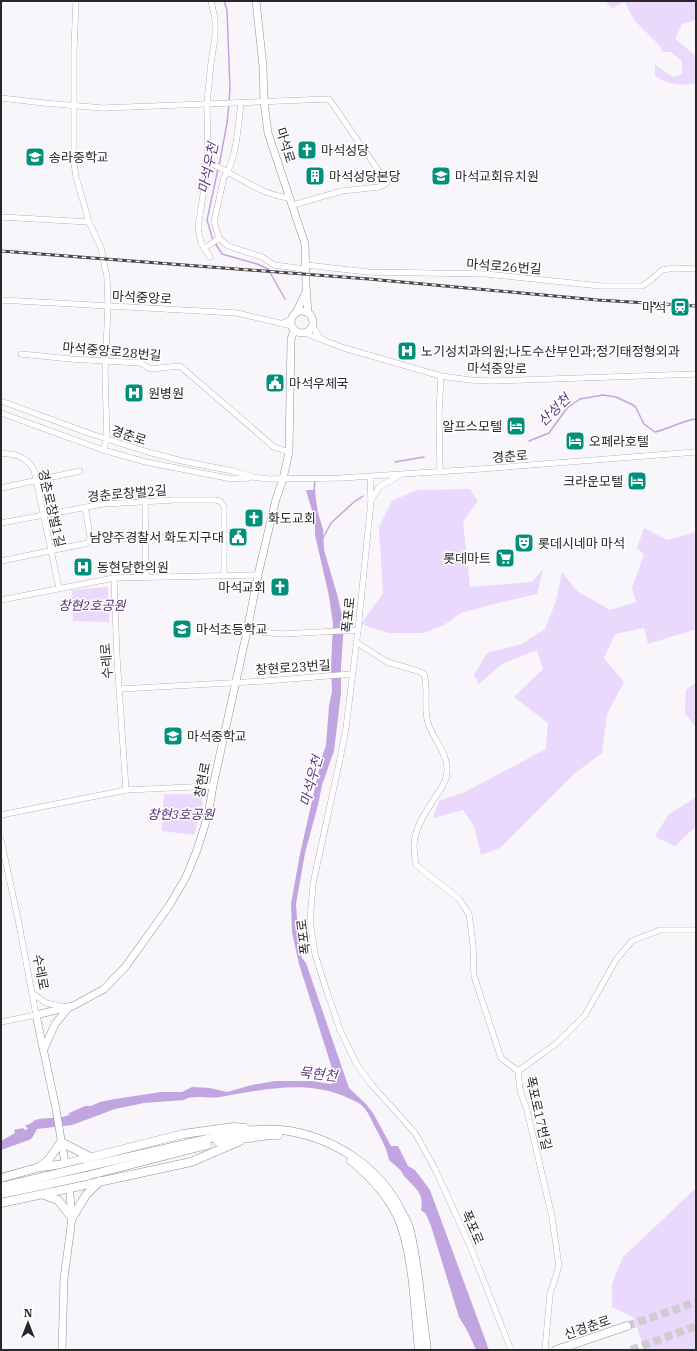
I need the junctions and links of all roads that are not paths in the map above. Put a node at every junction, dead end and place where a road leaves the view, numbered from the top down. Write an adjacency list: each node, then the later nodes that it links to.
1 (76, 1): 8 (street)
2 (212, 1): 7 (street)
3 (256, 1): 5 (main road, 마석로)
4 (1, 98): 8 (street)
5 (264, 101): 6 (street); 11 (main road, 마석로); 11 (street)
6 (241, 102): 7 (street); 10 (street)
7 (207, 103): 8 (street); 9 (street)
8 (74, 106): 13 (street)
9 (210, 164): 10 (street); 15 (street)
10 (226, 171): 11 (street); 14 (street)
11 (292, 202): 17 (main road, 마석로)
12 (1, 217): 13 (street)
13 (89, 222): 21 (street)
14 (218, 238): 15 (street); 17 (street, 마석로26번길)
15 (206, 247): 16 (street)
16 (210, 257)
17 (306, 267): 18 (street, 마석로26번길); 19 (main road, 마석로)
18 (696, 269)
19 (306, 292): 22 (main road, 마석로); 23 (main road)
20 (1, 300): 21 (street, 마석중앙로)
21 (108, 306): 23 (street, 마석중앙로); 28 (street)
22 (308, 313): 23 (main road); 24 (main road)
23 (293, 322): 25 (main road); 35 (main road)
24 (312, 325): 25 (main road); 26 (street)
25 (304, 333): 26 (street, 마석중앙로)
26 (324, 341): 30 (street, 마석중앙로)
27 (21, 354): 28 (street, 마석중앙로28번길)
28 (106, 362): 33 (street); 35 (street, 마석중앙로28번길)
29 (696, 374): 30 (street, 마석중앙로)
30 (441, 376): 39 (street)
31 (1, 401): 33 (street, 경춘로)
32 (1, 413): 34 (street, 경춘로)
33 (107, 439): 34 (street); 42 (street, 경춘로)
34 (103, 450): 42 (street, 경춘로)
35 (289, 452): 43 (main road)
36 (696, 452): 39 (street, 경춘로)
37 (1, 454): 44 (street, 경춘로창벌1길)
38 (80, 471): 44 (street)
39 (440, 472): 40 (street, 경춘로)
40 (402, 474): 41 (street, 경춘로); 46 (street)
41 (370, 476): 43 (street, 경춘로); 46 (street, 폭포로)
42 (253, 477): 43 (street, 경춘로)
43 (283, 479): 57 (main road, 창현로)
44 (36, 481): 45 (street); 49 (street, 경춘로창벌1길)
45 (1, 488)
46 (371, 501): 62 (street, 폭포로)
47 (144, 502): 48 (street, 경춘로창벌2길); 51 (street, 경춘로창벌2길); 52 (street)
48 (85, 507): 49 (street, 경춘로창벌2길); 54 (street)
49 (44, 515): 50 (street, 경춘로창벌2길); 54 (street, 경춘로창벌1길)
50 (1, 523)
51 (224, 536): 52 (street); 56 (street, 경춘로창벌2길)
52 (146, 538): 53 (street); 58 (street)
53 (120, 539)
54 (51, 551): 55 (street); 60 (street, 경춘로창벌1길)
55 (1, 561)
56 (224, 575): 57 (street); 58 (street)
57 (258, 575): 63 (main road, 창현로)
58 (146, 577): 59 (street)
59 (114, 578): 60 (street); 67 (street, 수레로)
60 (59, 588): 61 (street)
61 (1, 600)
62 (358, 630): 63 (street); 64 (street, 폭포로)
63 (247, 632): 66 (main road, 창현로)
64 (356, 642): 65 (street, 폭포로); 78 (street)
65 (352, 674): 66 (street, 창현로23번길); 98 (street, 폭포로)
66 (235, 682): 67 (street, 창현로23번길); 68 (main road, 창현로)
67 (120, 689): 69 (street, 수레로)
68 (213, 786): 69 (street); 74 (main road, 창현로)
69 (126, 790): 70 (street)
70 (1, 815)
71 (1, 840): 73 (street, 수레로)
72 (696, 930): 78 (street, 폭포로17번길)
73 (32, 993): 74 (street); 75 (street, 수레로)
74 (69, 1007): 75 (main road, 창현로); 77 (main road)
75 (36, 1015): 76 (street); 77 (main road, 수레로)
76 (1, 1022)
77 (44, 1049): 81 (main road, 수레로)
78 (518, 1071): 99 (street, 폭포로17번길)
79 (262, 1129): 82 (highway); 86 (highway, bridge); 97 (highway)
80 (250, 1137): 86 (highway, bridge); 87 (highway); 96 (highway)
81 (61, 1142): 82 (highway); 83 (main road); 84 (highway)
82 (90, 1157): 83 (highway)
83 (65, 1164): 84 (highway); 89 (main road)
84 (40, 1167): 85 (highway)
85 (1, 1178)
86 (48, 1180): 88 (highway); 90 (highway)
87 (100, 1181): 89 (highway); 93 (highway)
88 (1, 1187)
89 (70, 1189): 91 (highway); 93 (main road)
90 (1, 1194)
91 (43, 1195): 92 (highway); 93 (highway)
92 (1, 1203)
93 (72, 1218): 95 (main road)
94 (627, 1326): 100 (highway, 신경춘로)
95 (62, 1350)
96 (419, 1350)
97 (427, 1350)
98 (511, 1350)
99 (545, 1350)
100 (556, 1350)

